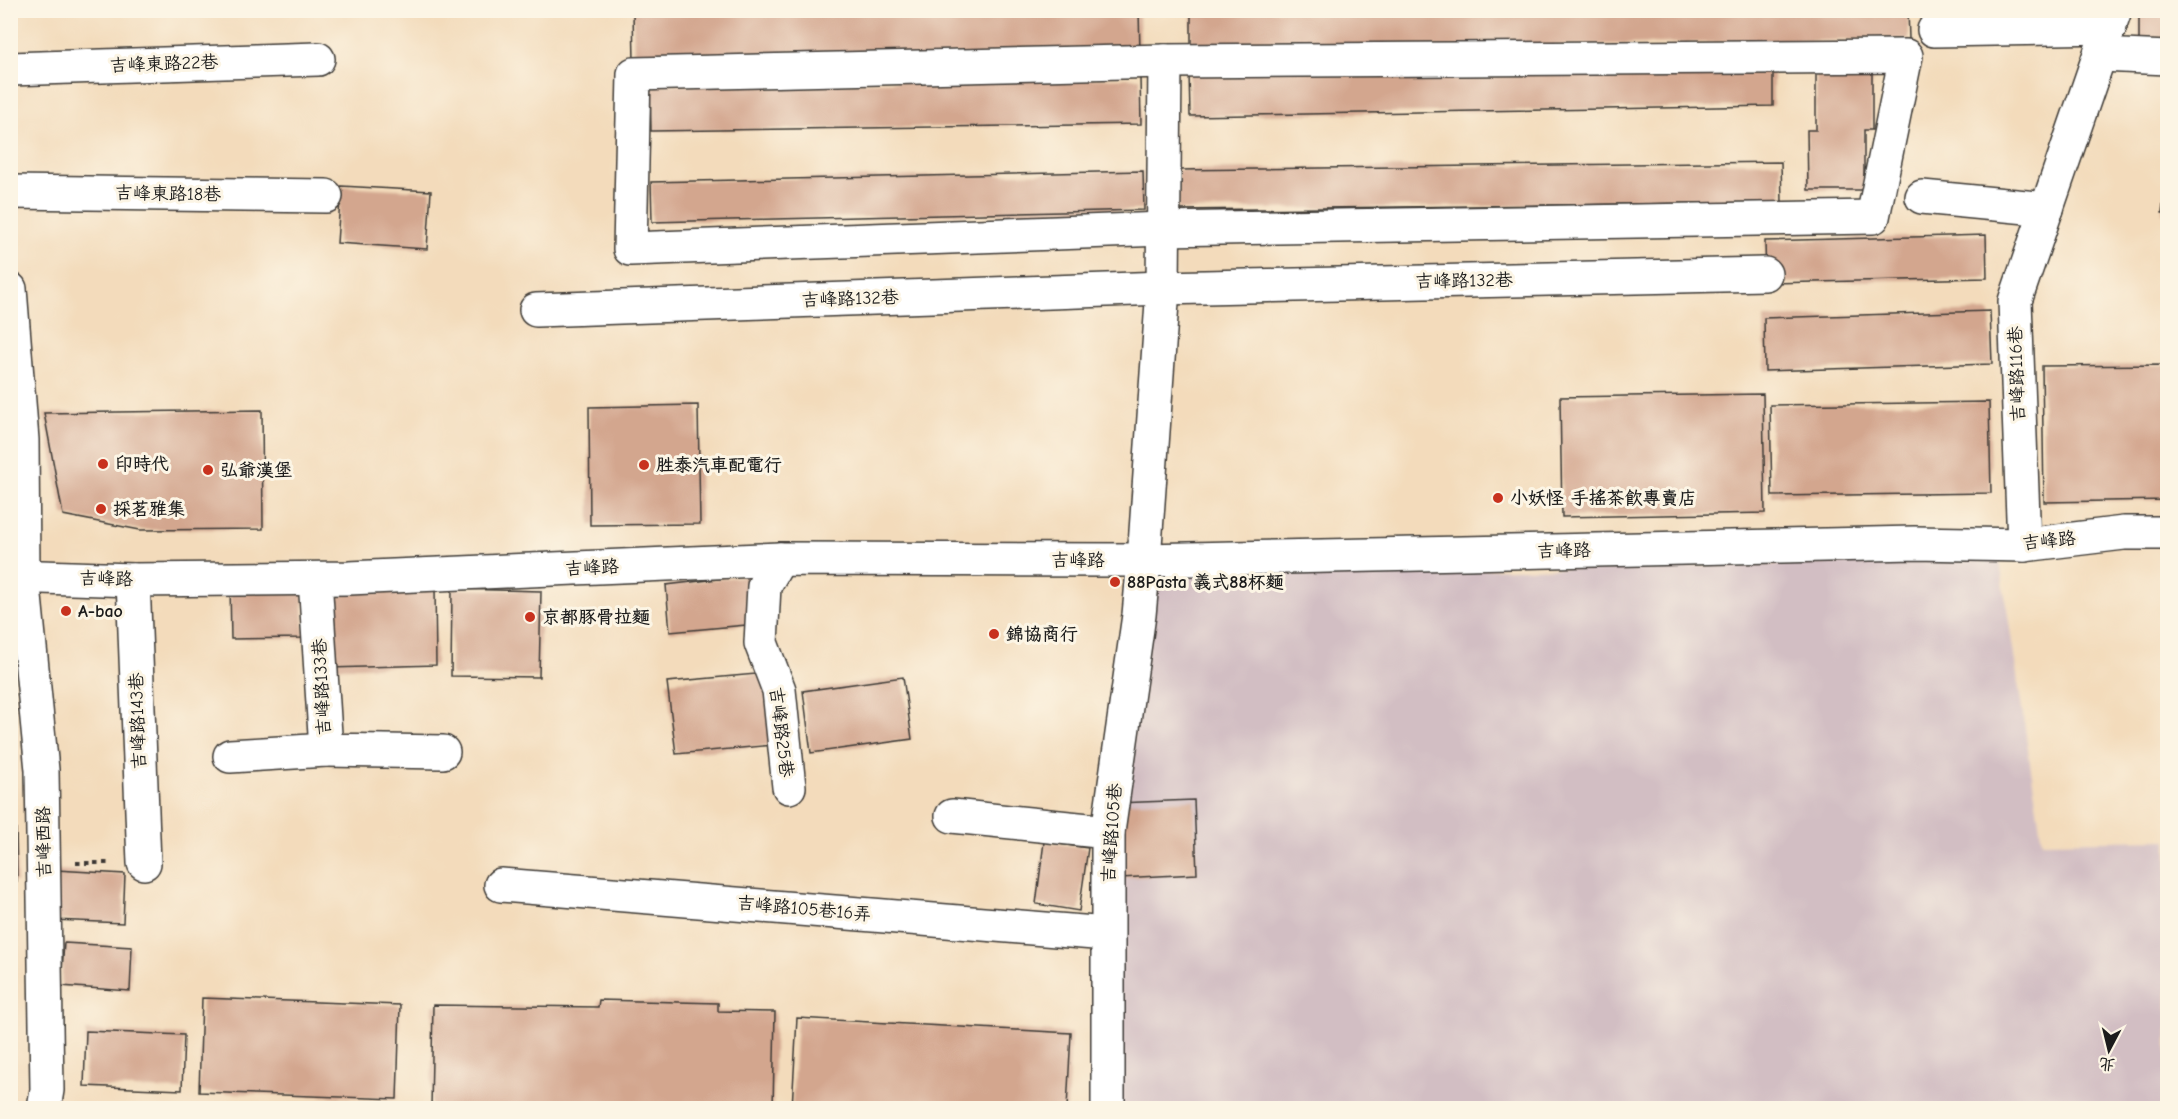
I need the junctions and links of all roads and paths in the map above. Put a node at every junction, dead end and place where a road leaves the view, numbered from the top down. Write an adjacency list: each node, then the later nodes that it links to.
1 (1934, 30): 2 (street)
2 (2108, 31): 3 (street); 10 (street, 吉峰路116巷)
3 (2168, 58)
4 (318, 59): 6 (street, 吉峰東路22巷)
5 (1166, 61): 11 (street); 11 (street); 11 (street)
6 (10, 69)
7 (10, 192): 8 (street, 吉峰東路18巷)
8 (326, 196)
9 (1922, 197): 10 (street)
10 (2047, 208): 17 (street, 吉峰路116巷)
11 (1163, 229): 14 (street)
12 (1765, 274): 14 (street, 吉峰路132巷)
13 (10, 288): 20 (street, 吉峰西路)
14 (1163, 288): 15 (street, 吉峰路132巷); 19 (street)
15 (536, 310)
16 (2168, 533): 17 (street, 吉峰路)
17 (2024, 545): 19 (street, 吉峰路)
18 (780, 559): 19 (street, 吉峰路); 21 (street, 吉峰路); 26 (street, 吉峰路25巷)
19 (1144, 560): 28 (street, 吉峰路105巷)
20 (15, 574): 22 (street, 吉峰路); 29 (street, 吉峰西路)
21 (315, 579): 22 (street, 吉峰路); 23 (street, 吉峰路133巷)
22 (133, 580): 30 (street, 吉峰路143巷)
23 (326, 750): 24 (street, 吉峰路133巷); 25 (street)
24 (443, 752)
25 (230, 756)
26 (789, 787)
27 (952, 816): 28 (street)
28 (1108, 832): 32 (street, 吉峰路105巷)
29 (45, 863): 30 (path); 33 (street, 吉峰西路)
30 (144, 863)
31 (501, 885): 32 (street, 吉峰路105巷16弄)
32 (1107, 933): 34 (street, 吉峰路105巷)
33 (44, 1108)
34 (1108, 1108)

